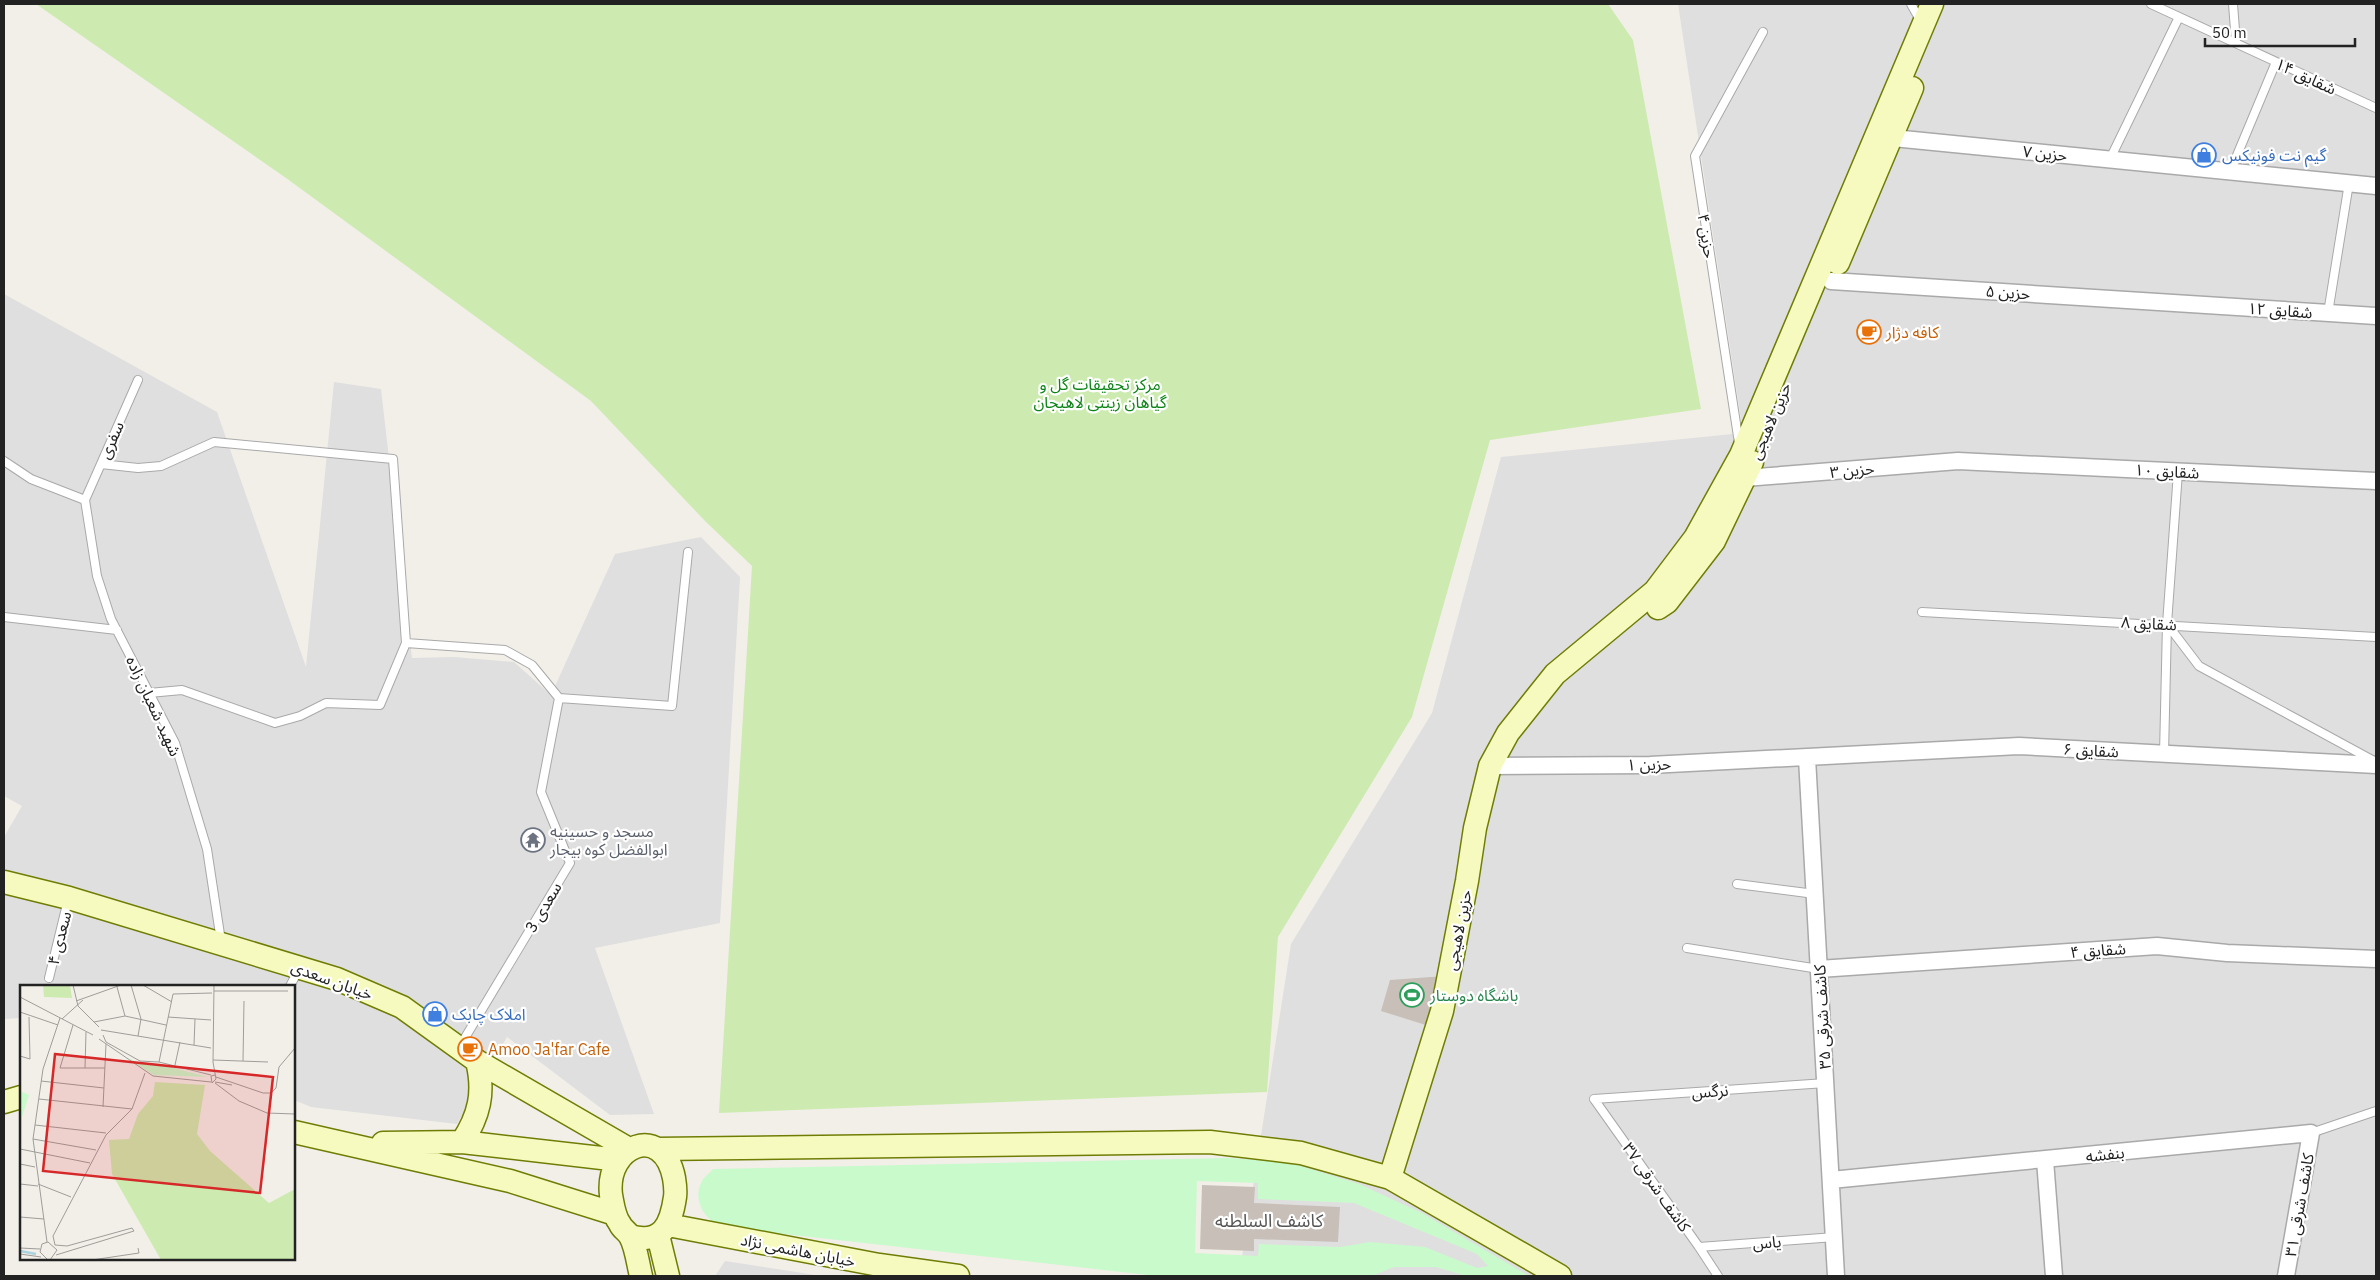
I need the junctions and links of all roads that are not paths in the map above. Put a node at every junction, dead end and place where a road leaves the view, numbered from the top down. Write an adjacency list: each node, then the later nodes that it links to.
1 (1911, 4): 7 (lane)
2 (1932, 4): 7 (street, حزین لاهیجی)
3 (1945, 4): 12 (street, حزین لاهیجی)
4 (2151, 4): 6 (lane, شقایق ۱۴)
5 (2233, 4): 9 (lane)
6 (2179, 16): 9 (lane, شقایق ۱۴); 13 (lane)
7 (1924, 26): 12 (street, حزین لاهیجی)
8 (1763, 32): 22 (lane, حزین ۴)
9 (2236, 43): 10 (lane, شقایق ۱۴)
10 (2276, 62): 11 (lane, شقایق ۱۴); 14 (lane)
11 (2376, 108)
12 (1884, 135): 13 (street, حزین ۷); 17 (street, حزین لاهیجی); 22 (street, حزین لاهیجی)
13 (2110, 160): 14 (street, حزین ۷)
14 (2230, 172): 15 (street, حزین ۷)
15 (2349, 183): 16 (street, حزین ۷); 19 (lane)
16 (2376, 186)
17 (1831, 281): 18 (street, حزین ۵); 27 (street, حزین لاهیجی)
18 (2184, 303): 19 (street, شقایق ۱۲)
19 (2328, 313): 20 (street, شقایق ۱۲)
20 (2376, 316)
21 (138, 380): 25 (lane, سفری)
22 (1741, 455): 42 (street, حزین لاهیجی)
23 (4, 461): 29 (lane)
24 (1958, 461): 26 (street, شقایق ۱۰); 27 (street, حزین ۳)
25 (101, 464): 29 (lane, سفری); 36 (lane)
26 (2178, 472): 28 (street, شقایق ۱۰); 33 (lane)
27 (1745, 478): 42 (street, حزین لاهیجی)
28 (2376, 481)
29 (85, 500): 34 (lane, شهید شعبان زاده)
30 (688, 552): 38 (lane)
31 (1922, 612): 33 (lane, شقایق ۸)
32 (4, 617): 34 (lane)
33 (2166, 624): 35 (lane, شقایق ۸); 39 (lane); 41 (lane)
34 (117, 630): 37 (lane, شهید شعبان زاده)
35 (2376, 637)
36 (406, 643): 37 (lane); 38 (lane)
37 (149, 693): 47 (lane, شهید شعبان زاده)
38 (559, 698): 53 (lane, سعدی 3)
39 (2164, 754): 40 (street, شقایق ۶); 41 (street, شقایق ۶)
40 (1807, 758): 42 (street, حزین ۱); 45 (street, کاشف شرقی ۳۵)
41 (2376, 764)
42 (1490, 766): 67 (street, حزین لاهیجی)
43 (4, 882): 46 (street, خیابان سعدی)
44 (1737, 884): 45 (lane)
45 (1814, 894): 50 (street, کاشف شرقی ۳۵)
46 (69, 898): 47 (street, خیابان سعدی); 52 (lane, سعدی ۴)
47 (221, 944): 51 (street, خیابان سعدی)
48 (1687, 948): 50 (lane)
49 (2376, 959): 50 (street, شقایق ۴)
50 (1819, 969): 55 (street, کاشف شرقی ۳۵)
51 (295, 977): 53 (street, خیابان سعدی)
52 (49, 978)
53 (458, 1048): 54 (street, خیابان سعدی)
54 (477, 1062): 62 (street); 65 (street, خیابان سعدی)
55 (1826, 1083): 57 (lane, نرگس); 68 (street, کاشف شرقی ۳۵)
56 (20, 1097): 58 (street)
57 (1594, 1098): 73 (lane, کاشف شرقی ۳۷)
58 (4, 1102)
59 (2376, 1111): 61 (lane, بنفشه)
60 (295, 1132): 63 (street)
61 (2311, 1133): 66 (street, بنفشه); 82 (street, کاشف شرقی ۳۱)
62 (462, 1142): 63 (street); 65 (street)
63 (348, 1144): 69 (street)
64 (657, 1149): 65 (street); 67 (street); 70 (street)
65 (624, 1154): 69 (street)
66 (2045, 1160): 68 (street, بنفشه); 81 (street)
67 (1390, 1178): 78 (street)
68 (1831, 1180): 72 (street, کاشف شرقی ۳۵)
69 (615, 1214): 71 (street)
70 (663, 1230): 71 (street); 74 (street, خیابان هاشمی نژاد); 76 (street)
71 (630, 1236): 75 (street)
72 (1835, 1237): 73 (lane, یاس); 80 (street, کاشف شرقی ۳۵)
73 (1700, 1247): 79 (lane, کاشف شرقی ۳۷)
74 (879, 1271): 77 (street, خیابان هاشمی نژاد)
75 (641, 1276)
76 (668, 1276)
77 (958, 1276)
78 (1560, 1276)
79 (1718, 1276)
80 (1836, 1276)
81 (2054, 1276)
82 (2286, 1276)

